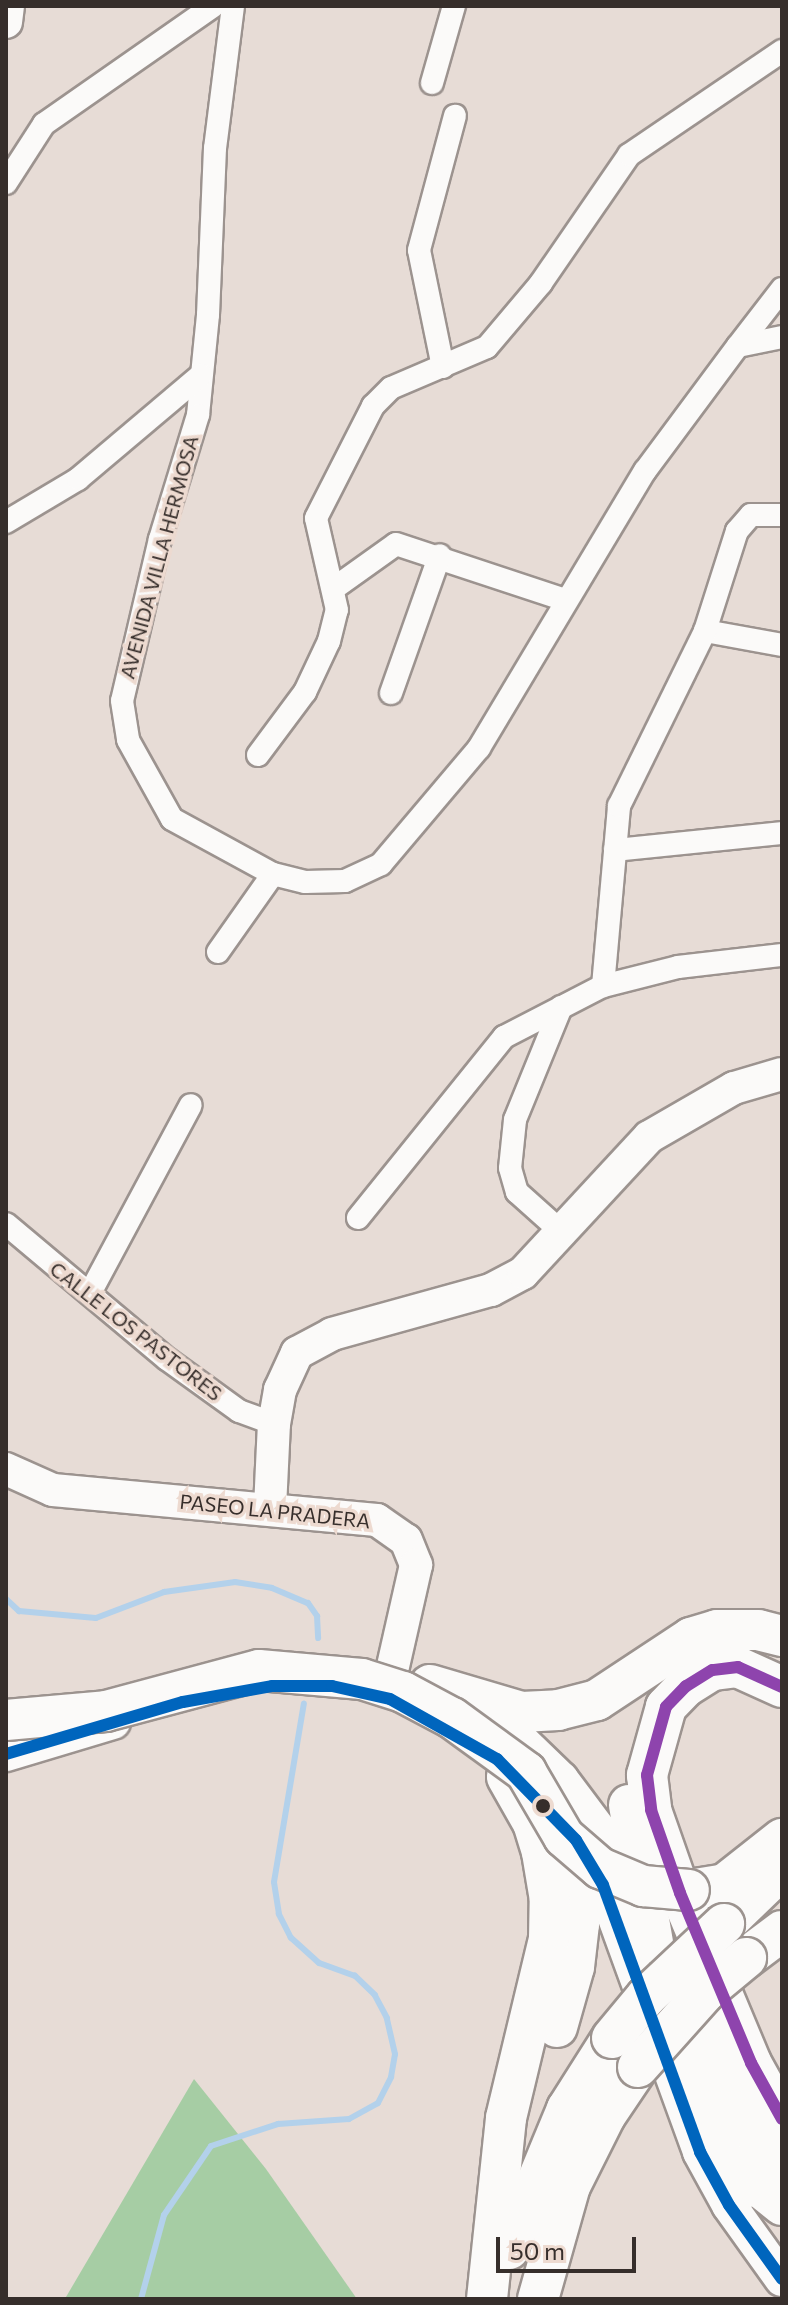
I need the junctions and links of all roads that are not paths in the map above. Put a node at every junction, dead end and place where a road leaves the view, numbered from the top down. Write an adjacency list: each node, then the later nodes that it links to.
1 (8, 6): 5 (street)
2 (213, 6): 9 (street)
3 (233, 6): 14 (street, AVENIDA VILLA HERMOSA)
4 (454, 6): 7 (street)
5 (6, 22)
6 (782, 51): 13 (street)
7 (432, 83)
8 (455, 116): 13 (street)
9 (6, 183)
10 (782, 289): 12 (street, AVENIDA VILLA HERMOSA)
11 (782, 337): 12 (street)
12 (738, 346): 19 (street, AVENIDA VILLA HERMOSA)
13 (443, 367): 18 (street)
14 (201, 375): 16 (street); 26 (street, AVENIDA VILLA HERMOSA)
15 (782, 515): 20 (street)
16 (6, 522)
17 (440, 555): 18 (street); 19 (street); 22 (street)
18 (333, 589): 23 (street)
19 (565, 600): 26 (street, AVENIDA VILLA HERMOSA)
20 (705, 631): 21 (street); 25 (street)
21 (782, 645)
22 (391, 693)
23 (258, 755)
24 (782, 833): 25 (street)
25 (615, 850): 29 (street)
26 (273, 874): 27 (street)
27 (218, 952)
28 (782, 955): 29 (street)
29 (603, 986): 30 (street)
30 (561, 1007): 33 (street); 35 (street)
31 (782, 1074): 35 (street)
32 (191, 1105): 36 (street)
33 (358, 1218)
34 (6, 1224): 36 (street, CALLE LOS PASTORES)
35 (564, 1234): 37 (street)
36 (90, 1293): 37 (street, CALLE LOS PASTORES)
37 (274, 1424): 39 (street)
38 (6, 1469): 39 (street, PASEO LA PRADERA)
39 (270, 1508): 42 (street, PASEO LA PRADERA)
40 (782, 1636): 43 (highway)
41 (782, 1667): 57 (highway)
42 (392, 1671): 43 (main road); 44 (main road)
43 (430, 1685): 57 (main road)
44 (150, 1686): 46 (main road); 48 (street)
45 (782, 1687): 59 (highway)
46 (6, 1711)
47 (6, 1720): 51 (highway, bridge)
48 (6, 1732)
49 (6, 1754): 50 (main road)
50 (497, 1759): 63 (highway); 65 (main road)
51 (564, 1837): 52 (highway, bridge); 63 (highway)
52 (782, 1839)
53 (782, 1869): 55 (highway)
54 (782, 1891): 55 (highway)
55 (727, 1922): 67 (highway, bridge)
56 (771, 1940): 68 (highway, bridge)
57 (653, 1943): 58 (main road)
58 (669, 1988): 60 (main road); 61 (highway)
59 (782, 2119)
60 (736, 2168): 62 (highway); 64 (main road)
61 (782, 2170)
62 (782, 2205)
63 (499, 2206): 66 (highway)
64 (782, 2245)
65 (782, 2279)
66 (487, 2299)
67 (497, 2299)
68 (538, 2299)

